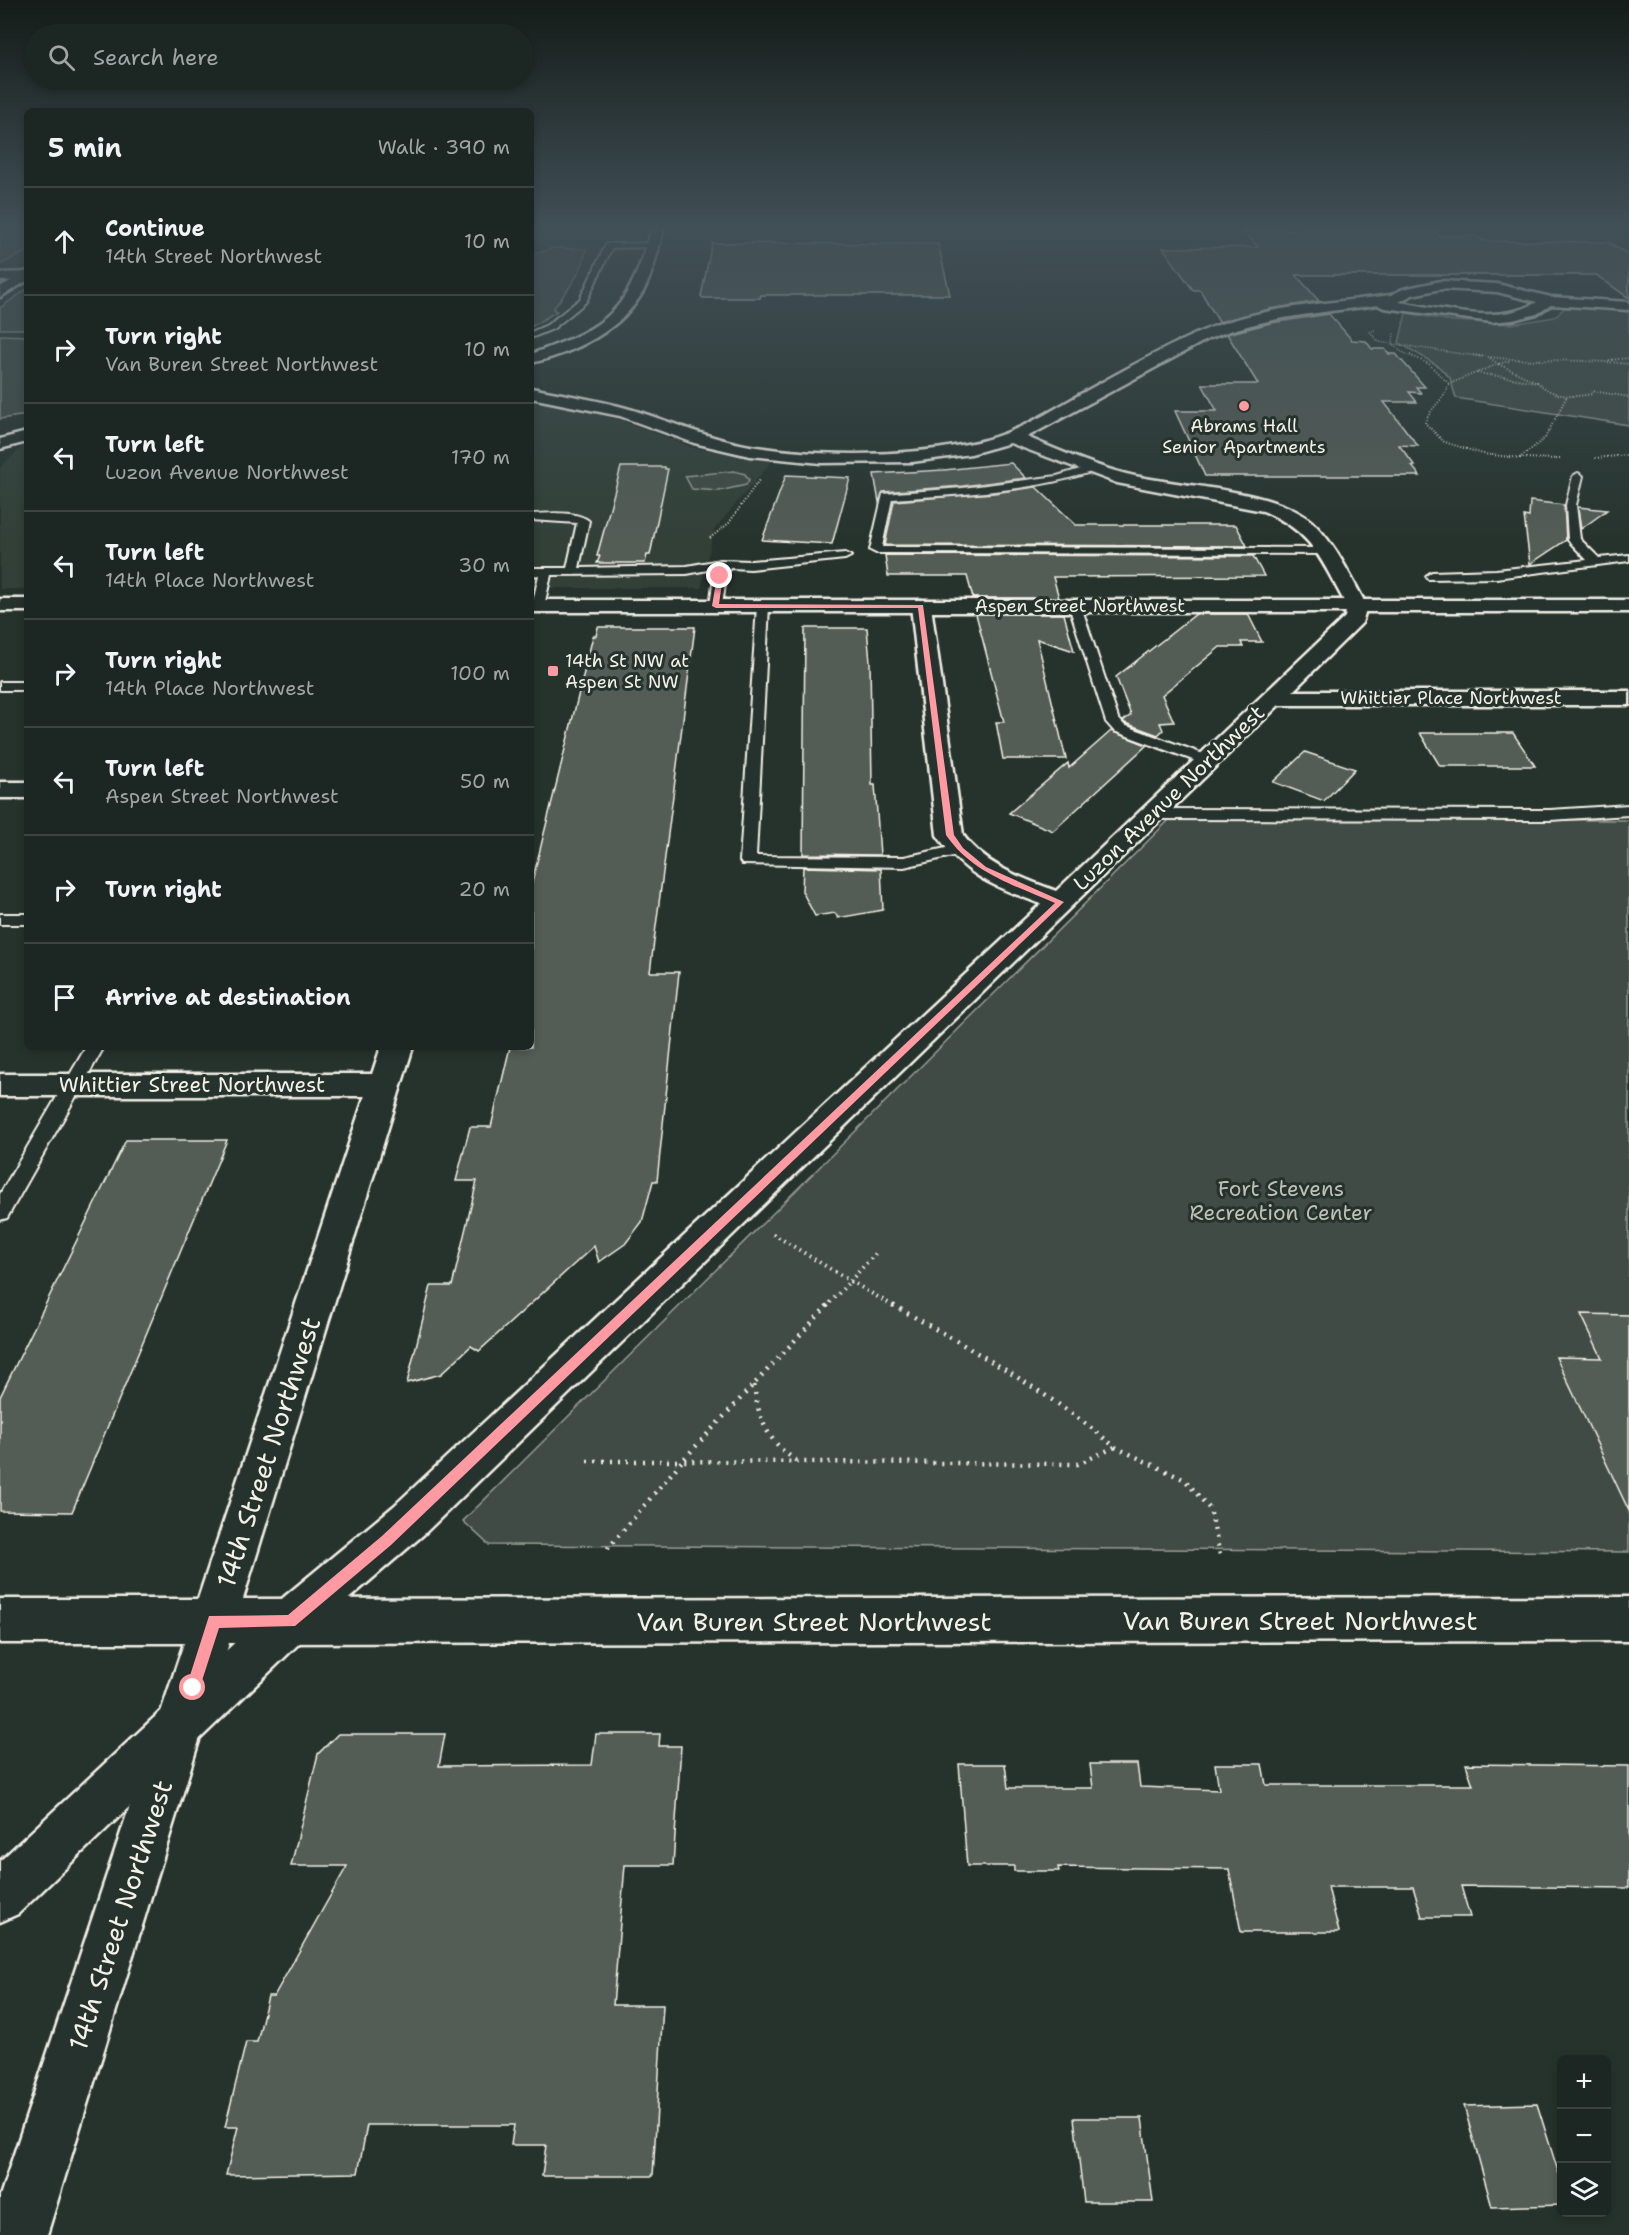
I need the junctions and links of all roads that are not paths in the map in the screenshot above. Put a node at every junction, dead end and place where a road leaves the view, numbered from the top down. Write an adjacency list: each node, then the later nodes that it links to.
1 (594, 332): 3 (street)
2 (1213, 332): 5 (street)
3 (534, 358)
4 (534, 393): 5 (street)
5 (1011, 437): 8 (street)
6 (24, 438): 7 (street)
7 (0, 444)
8 (1090, 469): 11 (street); 11 (lane)
9 (1578, 476): 14 (lane)
10 (534, 517): 17 (lane)
11 (1324, 551): 27 (street)
12 (845, 556): 15 (lane)
13 (1629, 558): 14 (lane)
14 (1597, 563): 19 (lane)
15 (726, 564): 17 (lane); 23 (lane)
16 (534, 572): 18 (lane)
17 (572, 572): 18 (lane)
18 (546, 573): 22 (lane)
19 (1432, 576)
20 (0, 605): 21 (street)
21 (24, 605)
22 (535, 606): 23 (street, Aspen Street Northwest)
23 (716, 606): 24 (street, Aspen Street Northwest)
24 (763, 606): 25 (street, Aspen Street Northwest); 38 (lane)
25 (921, 606): 26 (street, Aspen Street Northwest); 38 (street)
26 (1075, 606): 27 (street, Aspen Street Northwest); 33 (lane)
27 (1357, 606): 28 (street, Aspen Street Northwest); 31 (street, Luzon Avenue Northwest)
28 (1629, 606)
29 (0, 686): 30 (lane)
30 (24, 686)
31 (1273, 698): 32 (street, Whittier Place Northwest); 33 (street, Luzon Avenue Northwest)
32 (1629, 698)
33 (1209, 761): 37 (street, Luzon Avenue Northwest)
34 (0, 790): 35 (street)
35 (24, 790)
36 (1629, 810): 37 (lane)
37 (1153, 814): 39 (street, Luzon Avenue Northwest)
38 (960, 850): 39 (street)
39 (1060, 902): 50 (street, Luzon Avenue Northwest)
40 (0, 919): 41 (lane)
41 (24, 919)
42 (93, 1050): 45 (lane)
43 (391, 1066): 45 (street, Whittier Street Northwest); 49 (street, 14th Street Northwest)
44 (0, 1085): 45 (street, Whittier Street Northwest)
45 (74, 1085): 46 (lane)
46 (0, 1212)
47 (1629, 1619): 50 (street, Van Buren Street Northwest)
48 (0, 1621): 49 (street, Van Buren Street Northwest)
49 (214, 1621): 50 (street, Van Buren Street Northwest); 51 (street, 14th Street Northwest)
50 (290, 1621): 51 (street, Luzon Avenue Northwest)
51 (180, 1726): 52 (street, Luzon Avenue Northwest); 53 (street, 14th Street Northwest)
52 (0, 1896)
53 (17, 2235)

